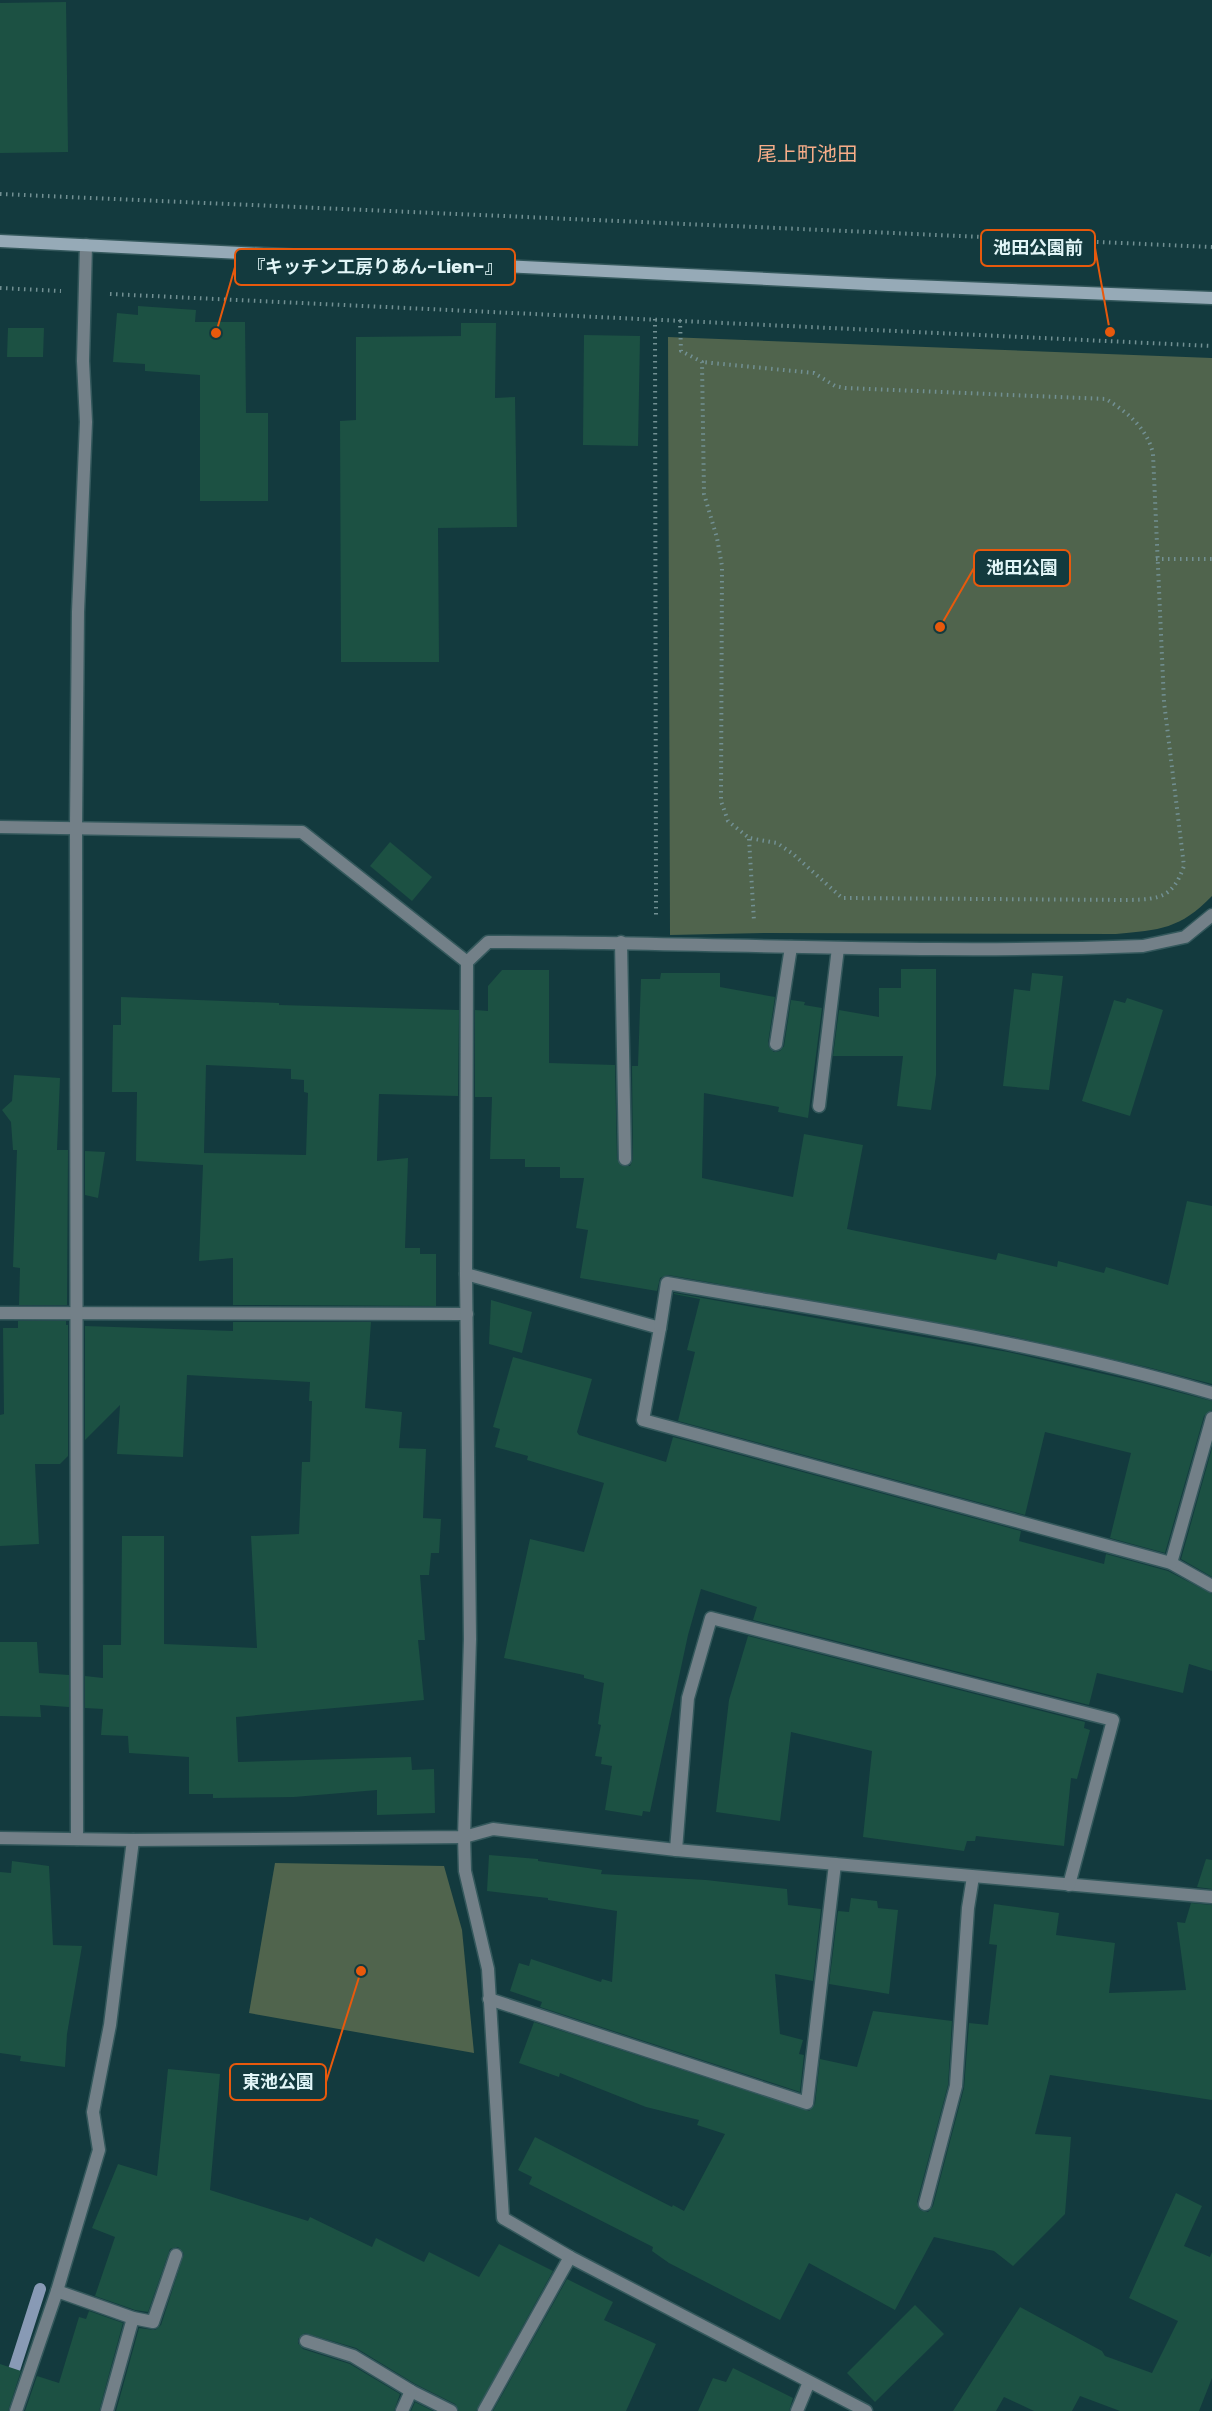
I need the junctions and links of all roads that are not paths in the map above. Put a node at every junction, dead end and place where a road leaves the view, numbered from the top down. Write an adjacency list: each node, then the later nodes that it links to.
1 (0, 240): 2 (street)
2 (86, 245): 3 (street); 5 (street)
3 (1212, 298)
4 (0, 827): 5 (street)
5 (76, 827): 10 (street); 16 (street)
6 (1212, 915): 9 (street)
7 (621, 942): 8 (street); 10 (street); 13 (street)
8 (791, 947): 9 (street); 11 (street)
9 (838, 948): 12 (street)
10 (467, 962): 14 (street)
11 (776, 1044)
12 (819, 1106)
13 (624, 1159)
14 (466, 1274): 17 (street); 18 (street)
15 (0, 1313): 16 (street)
16 (77, 1313): 17 (street); 25 (street)
17 (466, 1314): 23 (street)
18 (660, 1328): 19 (street); 21 (street)
19 (1212, 1393)
20 (1212, 1418): 21 (street)
21 (1171, 1563): 22 (street)
22 (1212, 1586)
23 (464, 1837): 26 (street); 27 (street); 32 (street)
24 (0, 1838): 25 (street)
25 (77, 1839): 26 (street)
26 (133, 1840): 36 (street)
27 (676, 1850): 28 (street); 30 (street)
28 (835, 1864): 29 (street); 32 (street)
29 (972, 1883): 30 (street); 33 (street)
30 (1069, 1885): 31 (street)
31 (1212, 1897)
32 (489, 1999): 35 (street)
33 (925, 2204)
34 (177, 2255): 37 (street)
35 (570, 2257): 39 (street); 45 (street)
36 (57, 2291): 37 (street); 41 (street)
37 (133, 2318): 42 (street)
38 (306, 2341): 40 (street)
39 (809, 2382): 46 (street); 47 (street)
40 (411, 2391): 43 (street); 44 (street)
41 (16, 2411)
42 (106, 2411)
43 (402, 2411)
44 (451, 2411)
45 (484, 2411)
46 (797, 2411)
47 (866, 2411)

